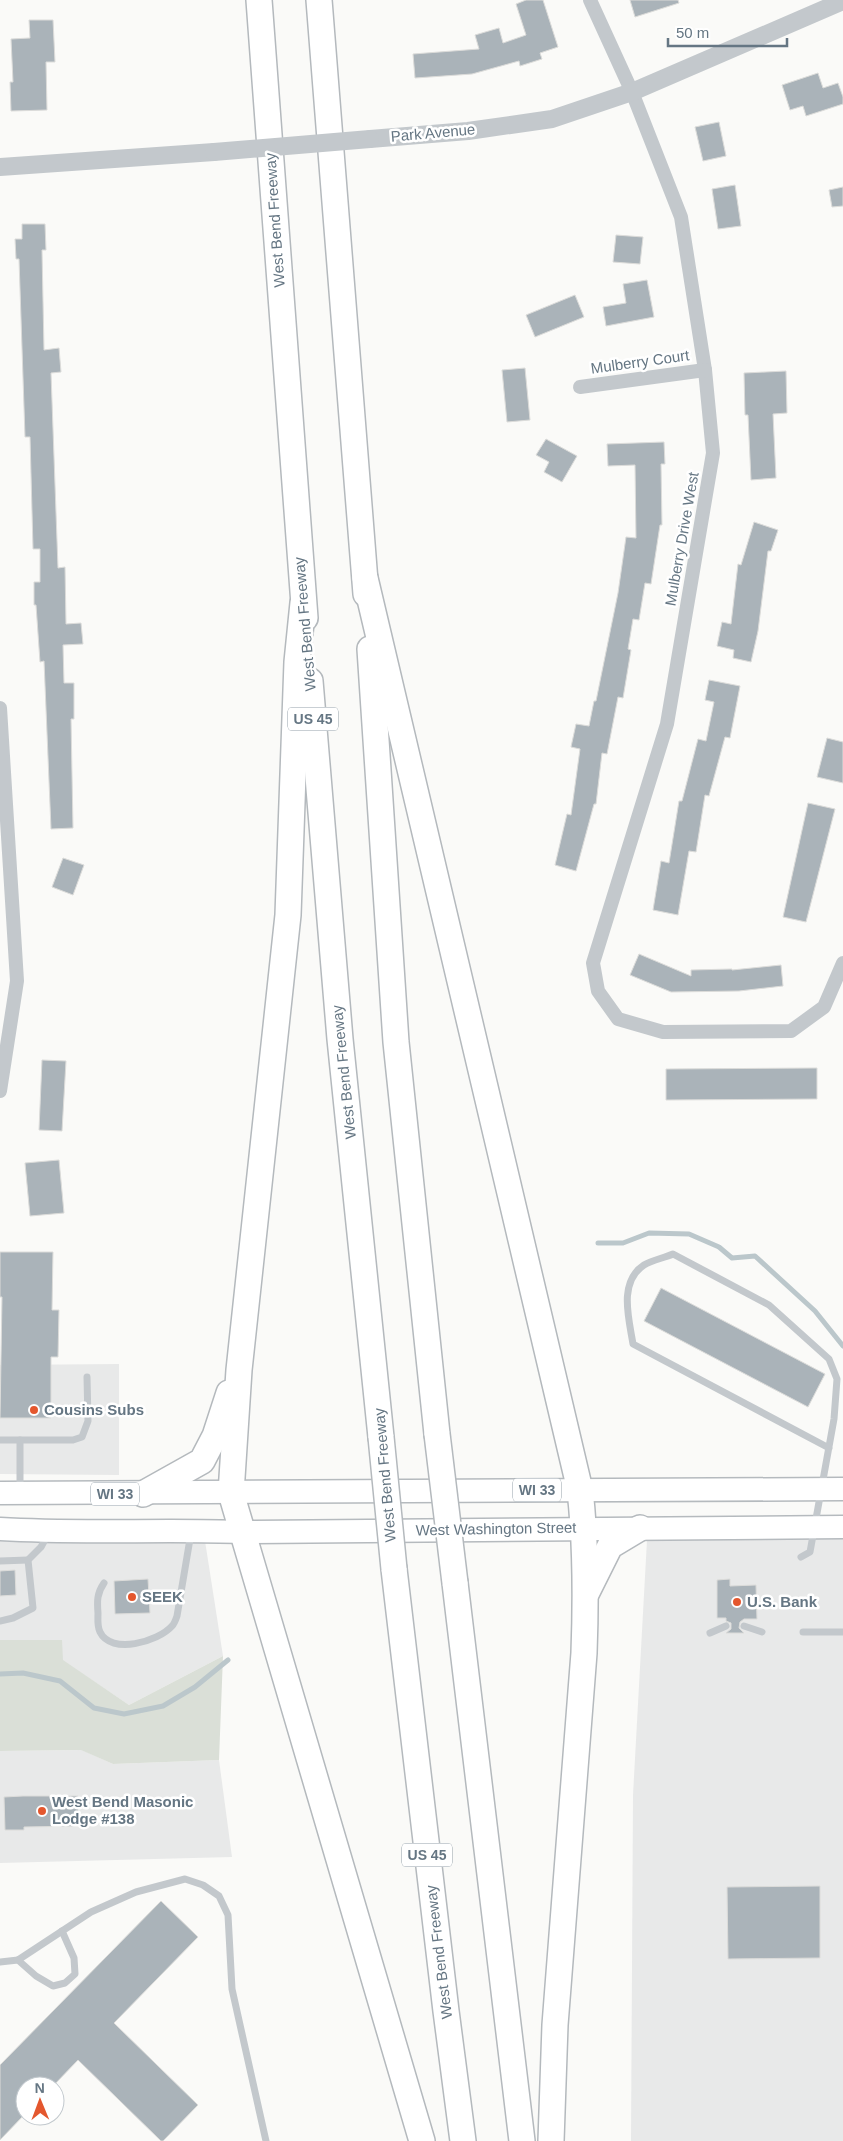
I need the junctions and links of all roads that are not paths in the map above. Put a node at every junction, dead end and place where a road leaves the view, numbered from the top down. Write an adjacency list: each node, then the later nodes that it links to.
1 (259, 0): 10 (highway, West Bend Freeway / US 45)
2 (319, 0): 9 (highway)
3 (590, 0): 5 (street, Mulberry Drive West)
4 (843, 2): 5 (street, Park Avenue)
5 (632, 92): 6 (street, Park Avenue, bridge); 7 (street, Mulberry Drive West)
6 (0, 167)
7 (705, 370): 8 (street, Mulberry Court); 12 (street, Mulberry Drive West)
8 (580, 387)
9 (365, 578): 20 (highway); 50 (highway, bridge)
10 (303, 603): 14 (highway); 49 (highway, West Bend Freeway / US 45, bridge)
11 (0, 708): 13 (street)
12 (843, 963)
13 (0, 1091)
14 (239, 1370): 21 (highway); 23 (highway)
15 (88, 1377): 17 (lane)
16 (0, 1440): 17 (lane)
17 (20, 1440): 22 (lane)
18 (828, 1448): 18 (lane); 19 (lane)
19 (832, 1489): 20 (main road, WI 33); 24 (lane)
20 (580, 1490): 21 (main road, WI 33); 26 (highway)
21 (231, 1493): 23 (main road, WI 33); 31 (highway)
22 (10, 1494): 23 (main road, WI 33)
23 (143, 1494)
24 (816, 1527): 25 (main road, West Washington Street); 27 (main road, West Washington Street); 32 (lane)
25 (843, 1527)
26 (584, 1528): 27 (main road, West Washington Street); 31 (main road, West Washington Street); 36 (highway)
27 (640, 1528): 36 (highway)
28 (0, 1529): 30 (main road, West Washington Street)
29 (192, 1530): 30 (main road, West Washington Street); 31 (main road, West Washington Street); 35 (lane)
30 (49, 1532): 33 (lane)
31 (242, 1532): 48 (highway)
32 (802, 1557)
33 (28, 1560): 34 (lane); 37 (lane)
34 (0, 1562)
35 (104, 1583)
36 (586, 1594): 51 (highway)
37 (0, 1621)
38 (726, 1626): 43 (lane)
39 (744, 1626): 40 (lane)
40 (762, 1632)
41 (803, 1632): 42 (lane)
42 (843, 1632)
43 (710, 1633)
44 (62, 1931): 45 (lane); 45 (lane); 47 (lane)
45 (18, 1960): 46 (lane)
46 (0, 1962)
47 (266, 2141)
48 (422, 2141)
49 (464, 2141)
50 (522, 2141)
51 (551, 2141)

